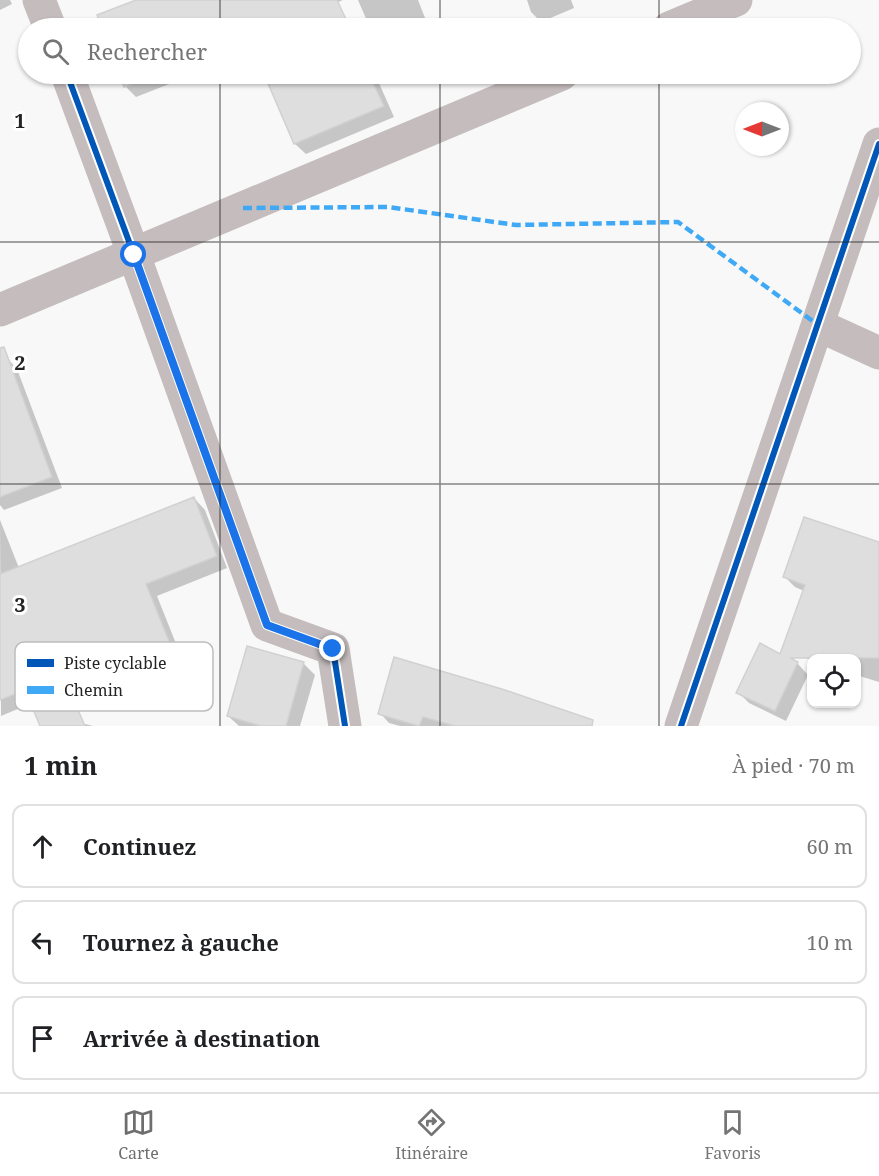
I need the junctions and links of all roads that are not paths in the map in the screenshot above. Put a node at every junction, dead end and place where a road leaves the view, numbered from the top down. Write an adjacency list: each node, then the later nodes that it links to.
1 (39, 0): 3 (street)
2 (736, 0): 4 (street)
3 (46, 18)
4 (693, 18)
5 (71, 84): 8 (street)
6 (538, 84): 8 (street)
7 (879, 144): 10 (street)
8 (134, 255): 9 (street); 12 (street)
9 (0, 310)
10 (818, 325): 11 (street); 13 (street)
11 (879, 353)
12 (345, 726)
13 (681, 726)

